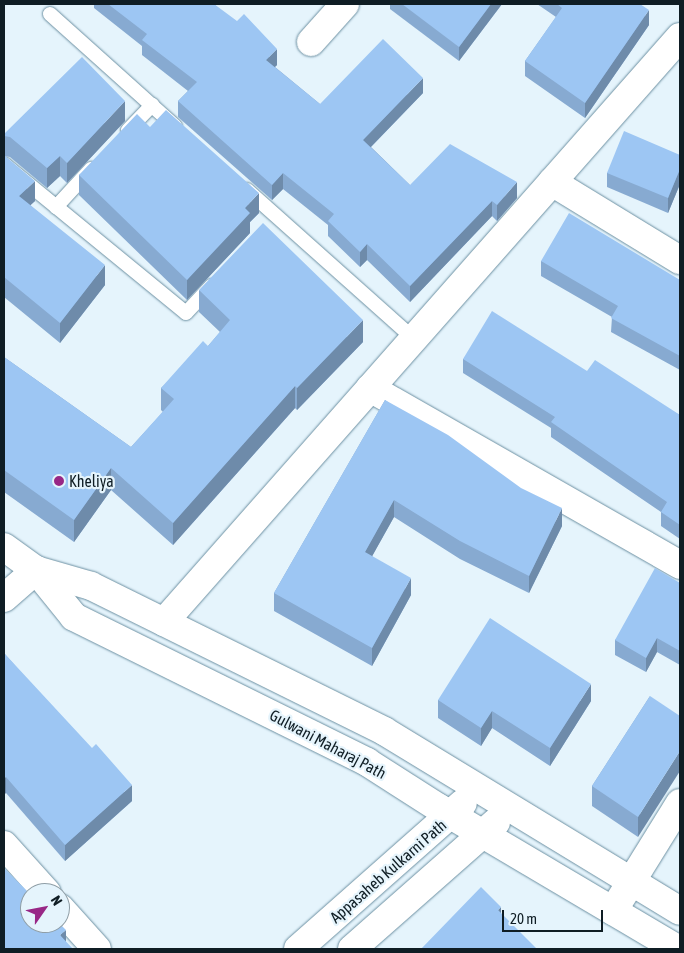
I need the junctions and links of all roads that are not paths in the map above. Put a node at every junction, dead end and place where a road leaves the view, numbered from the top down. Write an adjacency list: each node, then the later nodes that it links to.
1 (345, 4): 4 (street)
2 (50, 14): 5 (lane)
3 (680, 37): 11 (street)
4 (311, 42)
5 (152, 105): 6 (lane); 7 (lane)
6 (189, 138)
7 (118, 141)
8 (104, 156): 12 (lane)
9 (4, 164): 12 (lane)
10 (233, 177): 13 (lane)
11 (552, 182): 15 (street); 17 (street)
12 (56, 207): 16 (lane)
13 (277, 217): 14 (lane); 17 (lane)
14 (264, 231)
15 (680, 260)
16 (219, 279)
17 (414, 339): 18 (street)
18 (370, 388): 20 (street); 23 (street)
19 (4, 546): 21 (street, Gulwani Maharaj Path)
20 (680, 566)
21 (36, 570): 22 (street); 23 (street, Gulwani Maharaj Path); 27 (street, Gulwani Maharaj Path)
22 (4, 598)
23 (164, 622): 24 (street, Gulwani Maharaj Path)
24 (476, 789): 26 (street, Gulwani Maharaj Path); 27 (street, Appasaheb Kulkarni Path)
25 (680, 804): 30 (street)
26 (508, 808): 28 (street); 30 (street, Gulwani Maharaj Path)
27 (452, 816): 28 (street, Gulwani Maharaj Path); 36 (street, Appasaheb Kulkarni Path)
28 (484, 835): 32 (street, Gulwani Maharaj Path); 37 (street)
29 (4, 845): 31 (street)
30 (632, 881): 32 (street); 33 (street, Gulwani Maharaj Path)
31 (38, 883)
32 (613, 911): 38 (street, Gulwani Maharaj Path)
33 (680, 911)
34 (70, 919): 35 (street)
35 (97, 949)
36 (298, 949)
37 (352, 949)
38 (677, 949)

